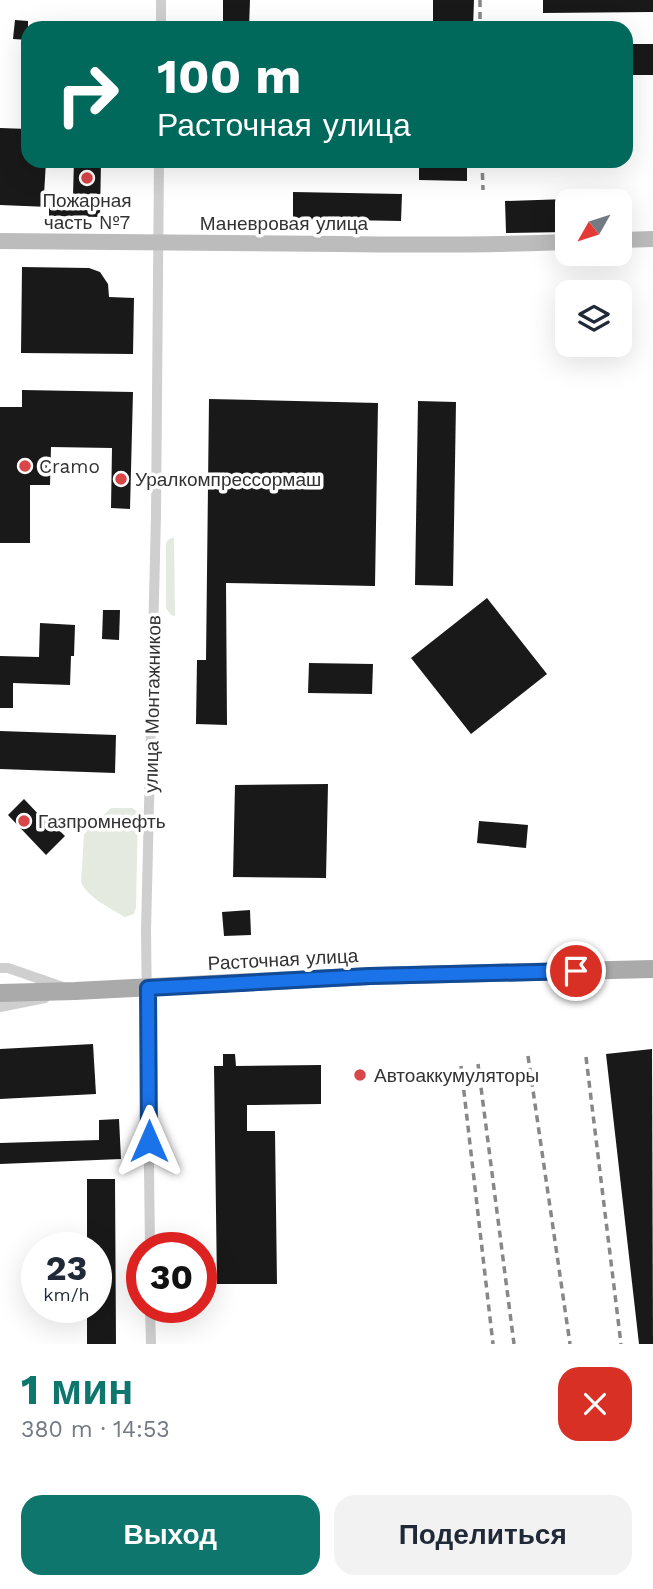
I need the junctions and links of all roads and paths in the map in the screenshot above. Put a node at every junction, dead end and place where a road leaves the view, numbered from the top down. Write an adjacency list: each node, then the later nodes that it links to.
1 (162, 0): 2 (street)
2 (161, 21)
3 (159, 168): 8 (street, улица Монтажников)
4 (653, 239): 6 (main road)
5 (0, 240): 8 (main road, Маневровая улица)
6 (632, 240)
7 (555, 243): 8 (main road, Маневровая улица)
8 (157, 244): 11 (street, улица Монтажников)
9 (0, 968): 12 (street)
10 (653, 969): 11 (main road, Расточная улица)
11 (148, 988): 12 (main road, Расточная улица); 15 (street, улица Монтажников)
12 (75, 991): 13 (main road, Расточная улица); 14 (street)
13 (0, 993)
14 (0, 1007)
15 (150, 1232)
16 (150, 1323): 17 (street)
17 (151, 1344)

